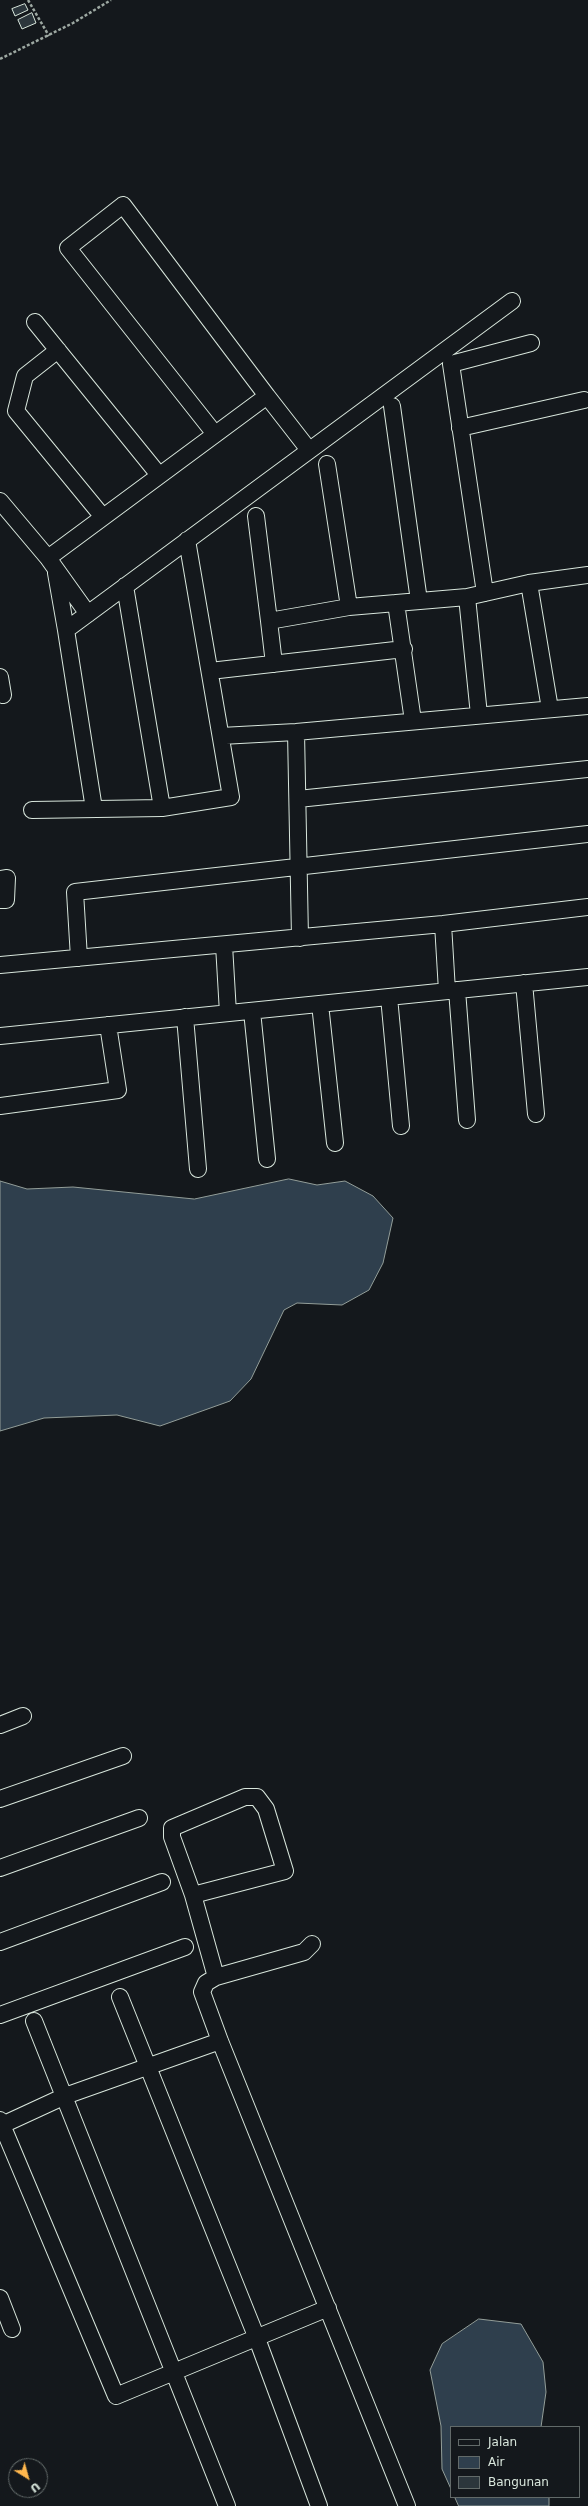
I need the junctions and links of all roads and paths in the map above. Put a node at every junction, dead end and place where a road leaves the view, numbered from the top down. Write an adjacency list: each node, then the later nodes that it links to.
1 (28, 0): 3 (path)
2 (111, 0): 3 (path)
3 (49, 36): 4 (path)
4 (0, 59)
5 (512, 301): 14 (street)
6 (35, 322): 8 (street)
7 (531, 343): 12 (street)
8 (58, 350): 16 (street); 19 (street)
9 (267, 396): 13 (street); 13 (street); 14 (street)
10 (584, 400): 12 (street)
11 (392, 406): 27 (street)
12 (460, 428): 25 (street)
13 (216, 434): 16 (street)
14 (309, 450): 20 (street)
15 (327, 464): 29 (street)
16 (159, 475): 19 (street)
17 (0, 501): 21 (street)
18 (256, 516): 31 (street)
19 (102, 517): 21 (street)
20 (187, 540): 24 (street); 35 (street)
21 (52, 563): 30 (street); 32 (street)
22 (588, 575): 23 (street)
23 (530, 584): 25 (street); 39 (street)
24 (125, 586): 30 (street); 46 (street)
25 (485, 593): 26 (street)
26 (467, 597): 27 (street); 40 (street)
27 (419, 601): 28 (street)
28 (396, 603): 29 (street); 33 (street)
29 (349, 607): 31 (street)
30 (88, 614): 32 (street)
31 (269, 621): 34 (street)
32 (66, 630): 47 (street)
33 (404, 649): 34 (street); 41 (street)
34 (274, 664): 35 (street)
35 (210, 671): 43 (street)
36 (0, 677): 37 (street)
37 (3, 695)
38 (588, 706): 39 (street)
39 (550, 708): 40 (street)
40 (479, 715): 41 (street)
41 (413, 721): 42 (street)
42 (296, 732): 43 (street); 45 (street)
43 (221, 736): 46 (street)
44 (588, 769): 45 (street)
45 (298, 799): 50 (street)
46 (162, 808): 47 (street)
47 (94, 809): 48 (street)
48 (32, 810)
49 (588, 834): 50 (street)
50 (299, 867): 55 (street); 57 (street)
51 (0, 878): 52 (street)
52 (0, 900)
53 (588, 907): 54 (street)
54 (443, 924): 55 (street); 61 (street)
55 (300, 938): 56 (street)
56 (224, 945): 57 (street); 65 (street)
57 (79, 958): 58 (street)
58 (0, 965)
59 (588, 977): 60 (street)
60 (524, 983): 61 (street); 70 (street)
61 (452, 990): 62 (street); 71 (street)
62 (389, 997): 63 (street); 72 (street)
63 (320, 1004): 64 (street); 73 (street)
64 (252, 1010): 65 (street); 74 (street)
65 (228, 1013): 66 (street)
66 (185, 1017): 67 (street); 75 (street)
67 (108, 1025): 68 (street); 69 (street)
68 (0, 1035)
69 (0, 1106)
70 (536, 1114)
71 (467, 1120)
72 (401, 1126)
73 (335, 1143)
74 (267, 1159)
75 (198, 1169)
76 (23, 1716): 77 (street)
77 (0, 1725)
78 (123, 1756): 79 (street)
79 (0, 1799)
80 (139, 1818): 81 (street)
81 (0, 1868)
82 (162, 1882): 84 (street)
83 (192, 1895): 83 (street); 87 (street)
84 (0, 1942)
85 (312, 1944): 87 (street)
86 (185, 1947): 89 (street)
87 (216, 1977): 91 (street)
88 (120, 1997): 92 (street)
89 (0, 2015)
90 (34, 2021): 93 (street)
91 (220, 2041): 92 (street); 96 (street)
92 (148, 2067): 93 (street); 98 (street)
93 (65, 2096): 94 (street); 99 (street)
94 (1, 2124): 99 (street)
95 (0, 2298): 97 (street)
96 (328, 2308): 98 (street); 102 (street)
97 (12, 2329)
98 (256, 2336): 99 (street); 101 (street)
99 (173, 2371): 100 (street)
100 (227, 2506)
101 (319, 2506)
102 (407, 2506)

